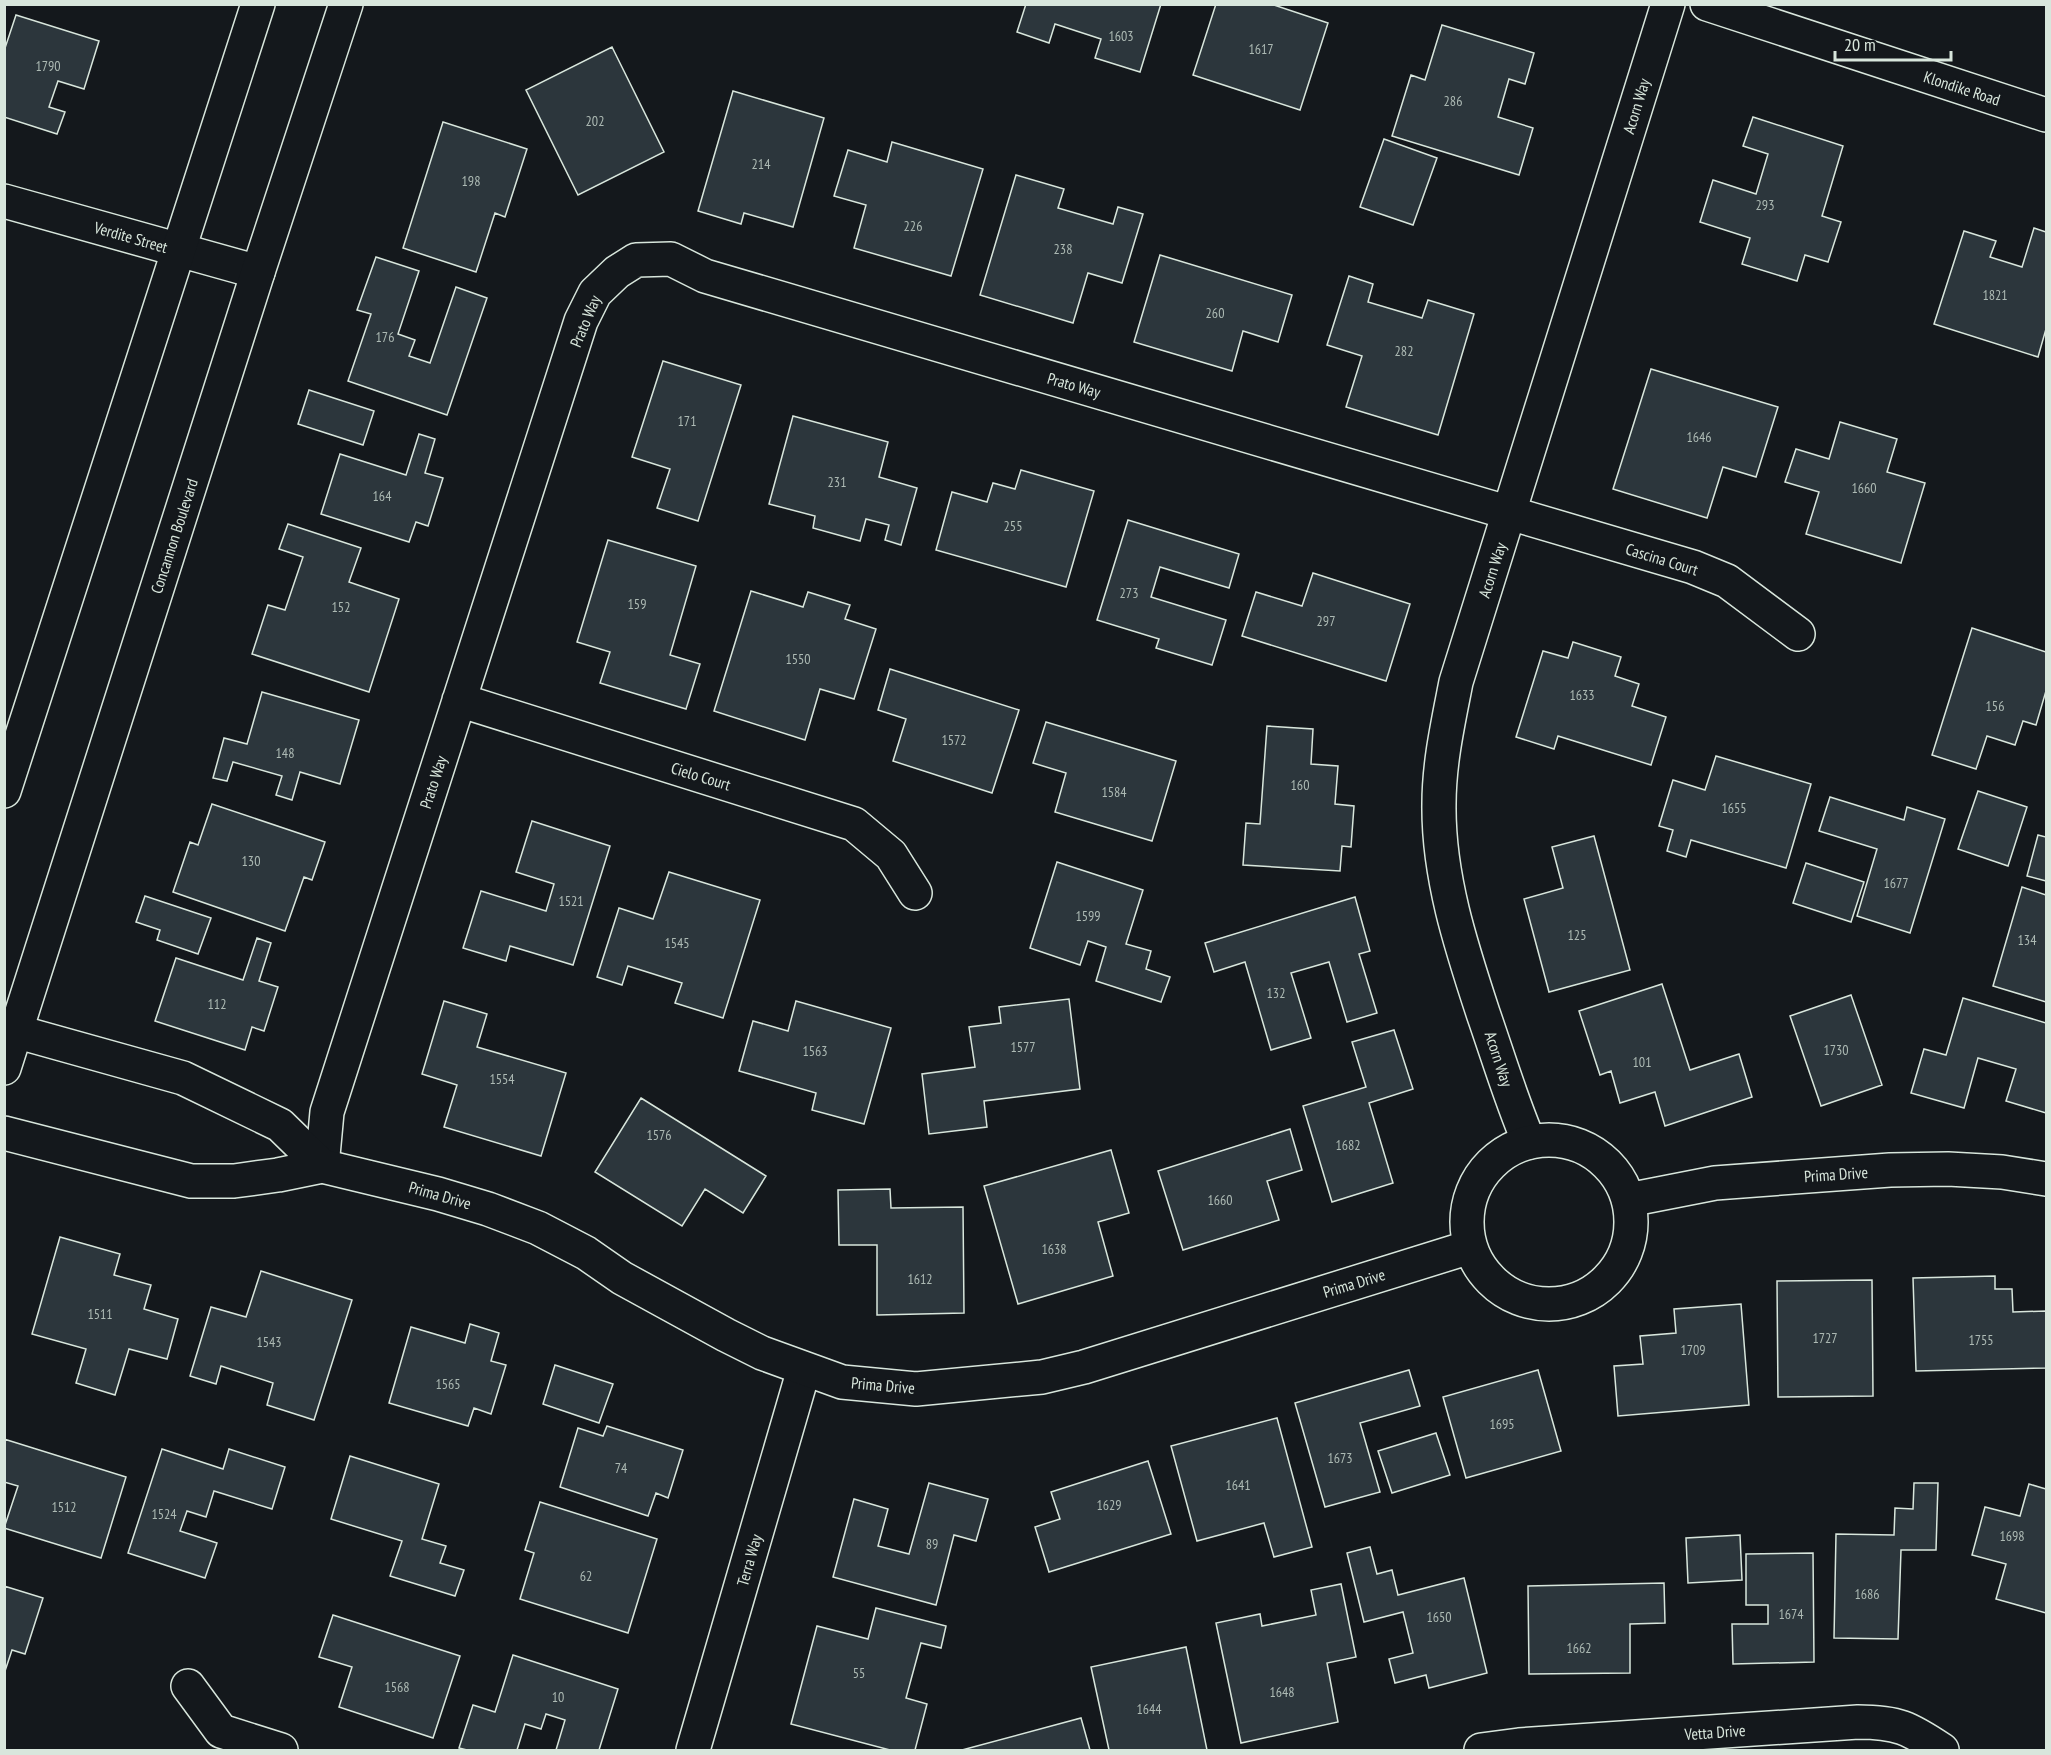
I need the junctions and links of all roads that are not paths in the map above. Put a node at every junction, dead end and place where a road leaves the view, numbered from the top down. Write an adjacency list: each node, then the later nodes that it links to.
1 (258, 4): 7 (street)
2 (346, 4): 8 (street, Concannon Boulevard)
3 (1668, 4): 9 (street, Acorn Way)
4 (1707, 4): 5 (street, Klondike Road)
5 (2046, 115)
6 (4, 201): 7 (street, Verdite Street)
7 (177, 250): 8 (street, Verdite Street); 12 (street)
8 (258, 272): 14 (street, Concannon Boulevard)
9 (1510, 513): 10 (street, Cascina Court); 11 (street, Prato Way); 17 (street, Acorn Way)
10 (1798, 634)
11 (459, 700): 13 (street, Cielo Court); 18 (street, Prato Way)
12 (4, 791)
13 (915, 893)
14 (10, 1030): 15 (street, Concannon Boulevard); 18 (street)
15 (4, 1068)
16 (4, 1132): 18 (street, Prima Drive)
17 (1529, 1142): 20 (street); 21 (street)
18 (322, 1166): 22 (street, Prima Drive)
19 (2046, 1179): 20 (street, Prima Drive)
20 (1628, 1200): 21 (street)
21 (1470, 1247): 22 (street, Prima Drive)
22 (804, 1369): 25 (street, Terra Way)
23 (188, 1686): 24 (street)
24 (281, 1750)
25 (693, 1750)
26 (1481, 1750): 27 (street, Vetta Drive)
27 (1942, 1750)

